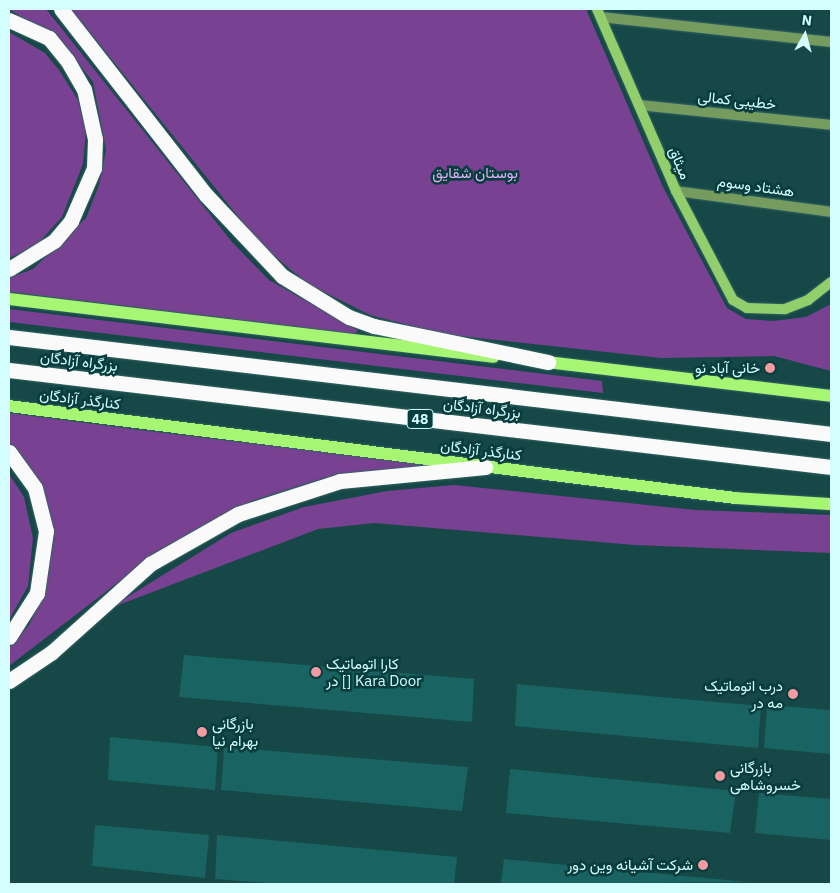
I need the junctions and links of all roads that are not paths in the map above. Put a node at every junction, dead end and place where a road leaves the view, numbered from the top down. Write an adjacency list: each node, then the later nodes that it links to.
1 (61, 9): 13 (highway)
2 (599, 13): 4 (street); 5 (street, میثاق)
3 (9, 20): 9 (highway)
4 (831, 42)
5 (639, 105): 6 (street, خطیبی کمالی); 7 (street, میثاق)
6 (831, 125)
7 (676, 191): 8 (street, هشتاد وسوم); 10 (street, میثاق)
8 (831, 212)
9 (9, 269)
10 (831, 282)
11 (9, 299): 13 (main road)
12 (9, 337): 17 (highway, بزرگراه آزادگان / 48)
13 (548, 362): 15 (main road)
14 (9, 370): 20 (highway, بزرگراه آزادگان / 48)
15 (831, 396)
16 (9, 406): 19 (main road, کنارگذر آزادگان)
17 (831, 434)
18 (9, 452): 22 (highway)
19 (485, 467): 21 (main road, کنارگذر آزادگان); 23 (highway)
20 (831, 467)
21 (831, 504)
22 (9, 638)
23 (9, 682)

